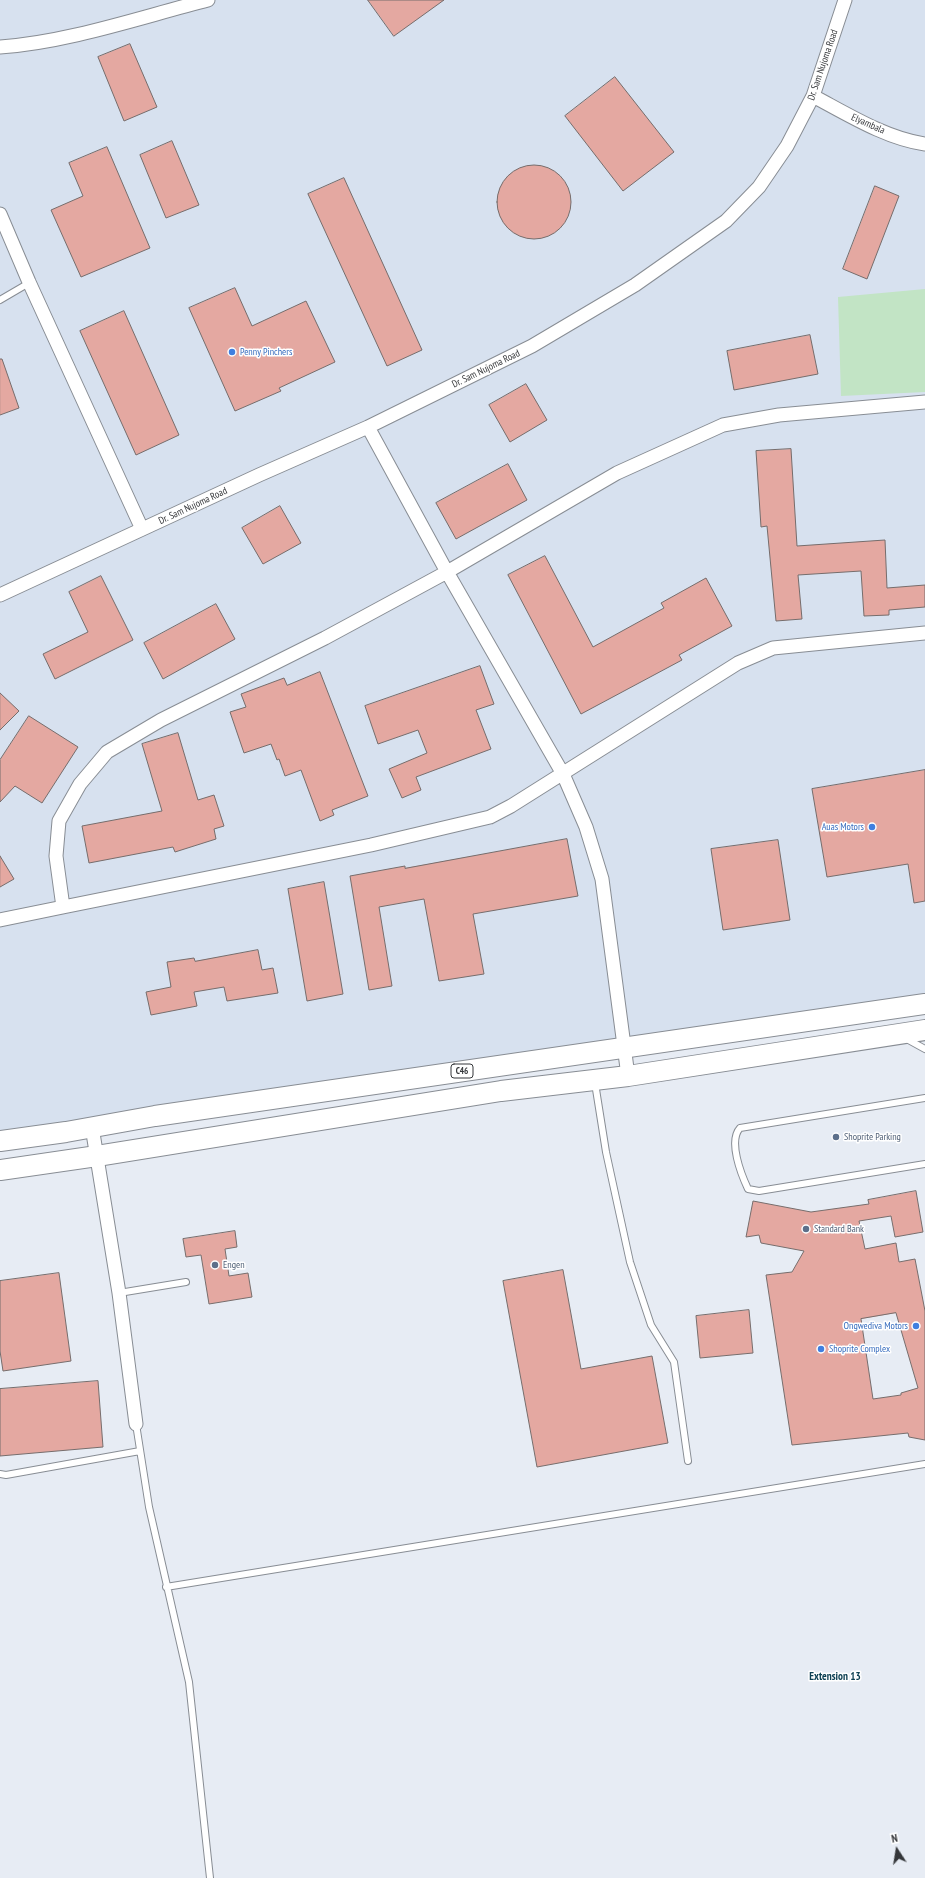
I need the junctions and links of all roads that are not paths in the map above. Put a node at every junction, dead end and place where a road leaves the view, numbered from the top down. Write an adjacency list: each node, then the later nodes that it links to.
1 (208, 0): 3 (street)
2 (845, 0): 4 (street, Dr. Sam Nujoma Road)
3 (0, 47)
4 (813, 96): 5 (street, Elyambala); 10 (street, Dr. Sam Nujoma Road)
5 (925, 144)
6 (0, 214): 7 (street)
7 (30, 282): 8 (lane); 11 (street)
8 (0, 300)
9 (925, 402): 12 (street)
10 (368, 427): 11 (street, Dr. Sam Nujoma Road); 12 (street)
11 (142, 529): 13 (street, Dr. Sam Nujoma Road)
12 (447, 572): 15 (street); 16 (street)
13 (0, 595)
14 (925, 633): 15 (street)
15 (563, 774): 16 (street); 21 (street)
16 (63, 907): 17 (street)
17 (0, 920)
18 (925, 1004): 21 (main road, C46)
19 (925, 1030): 20 (main road)
20 (898, 1034): 22 (lane); 23 (main road)
21 (624, 1047): 23 (street); 26 (main road, C46)
22 (925, 1049)
23 (628, 1076): 24 (main road)
24 (594, 1080): 28 (main road); 35 (lane)
25 (925, 1098): 29 (lane)
26 (92, 1127): 27 (main road, C46); 28 (street)
27 (0, 1141)
28 (97, 1156): 30 (main road); 32 (street)
29 (925, 1164)
30 (0, 1170)
31 (186, 1282): 32 (lane)
32 (119, 1293): 33 (street)
33 (136, 1424): 34 (lane)
34 (140, 1451): 37 (lane); 38 (lane)
35 (688, 1460)
36 (925, 1464): 38 (lane)
37 (0, 1474)
38 (166, 1587): 39 (lane)
39 (210, 1878)

